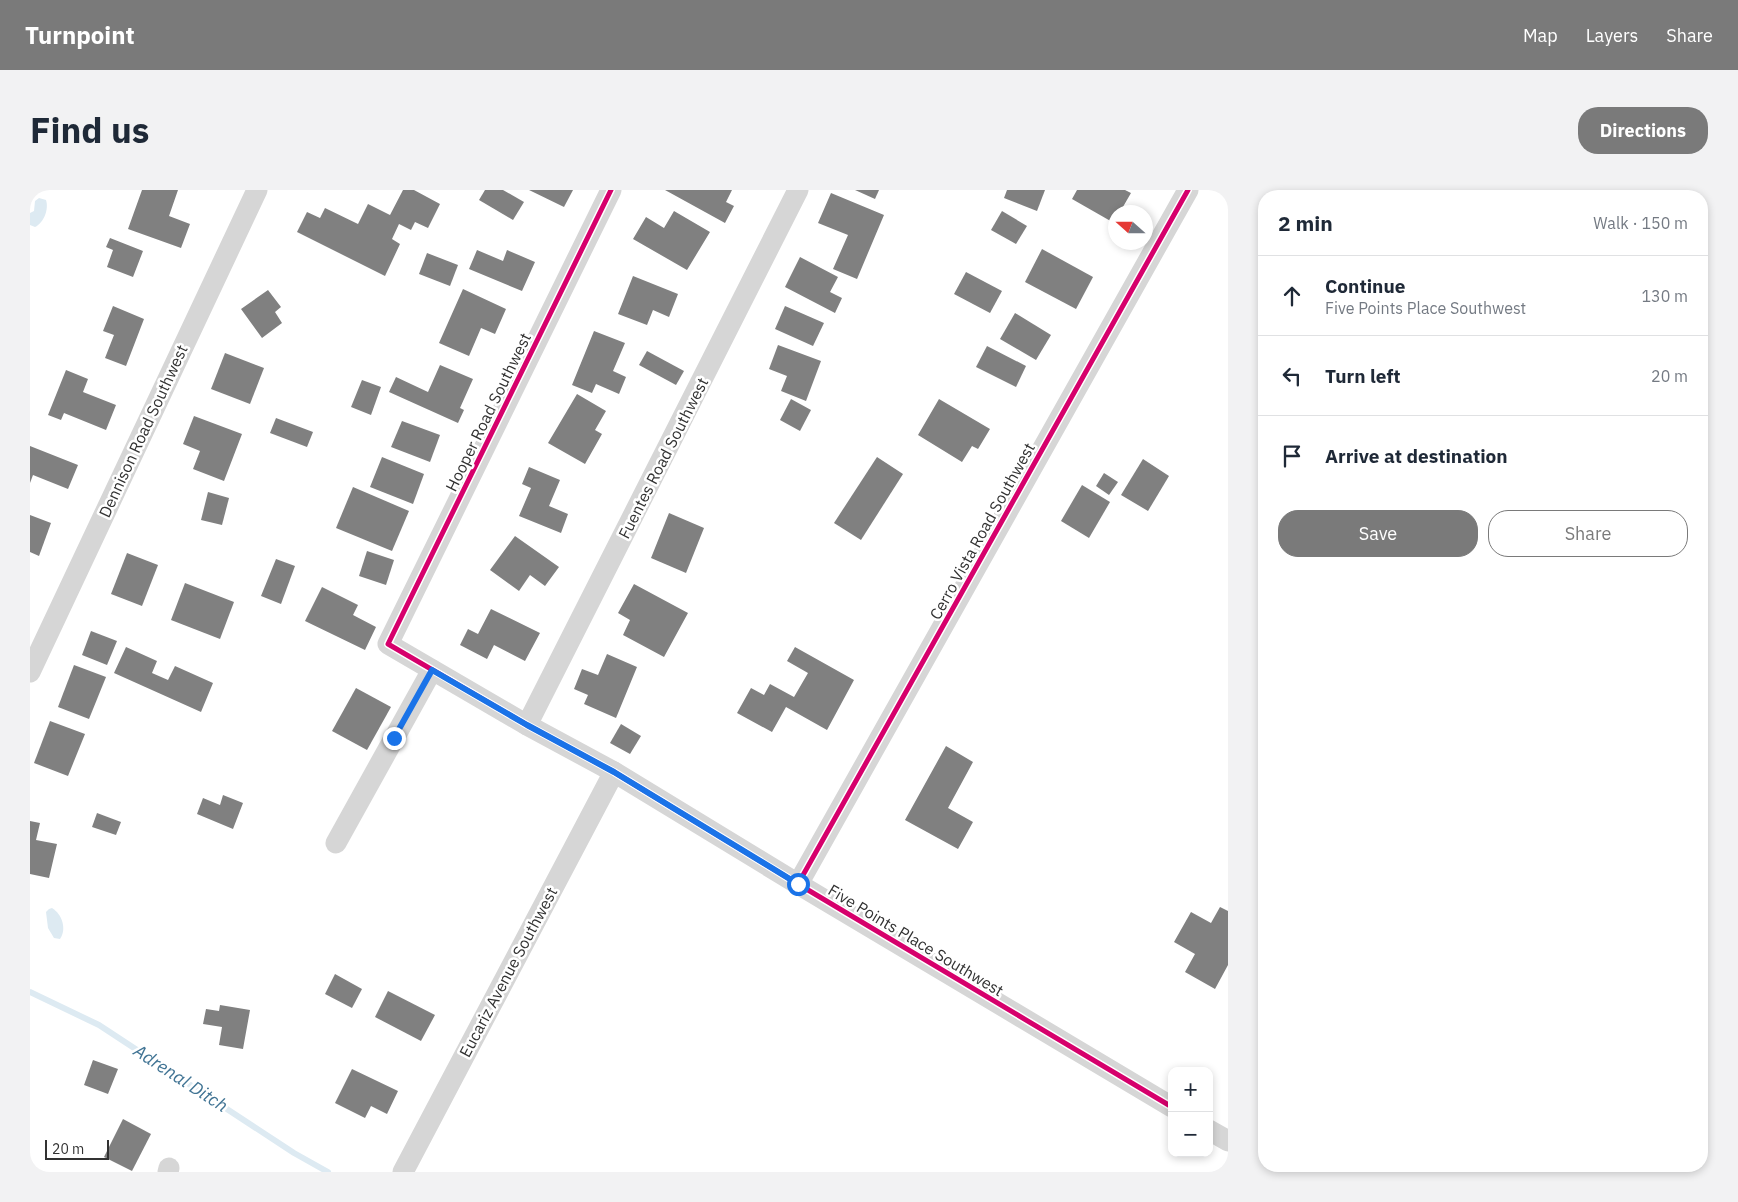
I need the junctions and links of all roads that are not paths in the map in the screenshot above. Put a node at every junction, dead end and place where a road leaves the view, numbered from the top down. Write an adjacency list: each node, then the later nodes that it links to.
1 (257, 190): 7 (street, Dennison Road Southwest)
2 (610, 190): 5 (street, Hooper Road Southwest)
3 (798, 190): 8 (street, Fuentes Road Southwest)
4 (1188, 190): 11 (street, Cerro Vista Road Southwest)
5 (388, 644): 6 (street, Five Points Place Southwest)
6 (432, 670): 8 (street, Five Points Place Southwest); 10 (street)
7 (30, 672)
8 (527, 725): 9 (street, Five Points Place Southwest)
9 (614, 772): 11 (street, Five Points Place Southwest); 13 (street, Eucariz Avenue Southwest)
10 (336, 844)
11 (798, 884): 12 (street, Five Points Place Southwest)
12 (1168, 1105)
13 (403, 1172)

